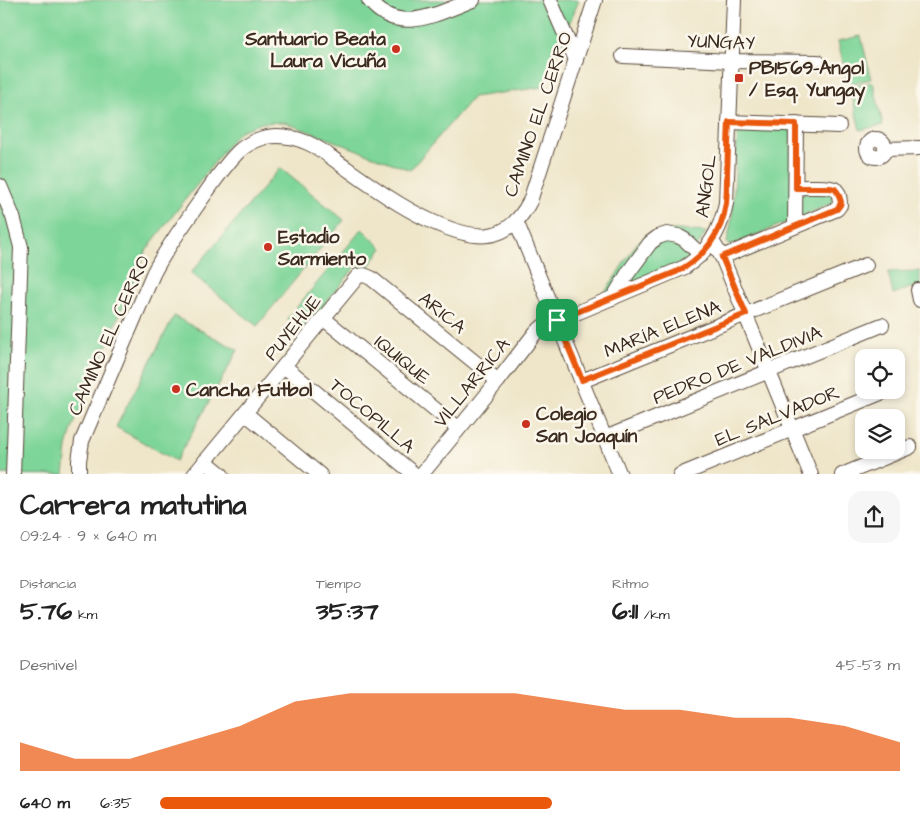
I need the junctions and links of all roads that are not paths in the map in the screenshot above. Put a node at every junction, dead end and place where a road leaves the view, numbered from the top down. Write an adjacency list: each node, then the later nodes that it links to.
1 (369, 0): 2 (street)
2 (472, 0)
3 (550, 0): 7 (street)
4 (595, 0): 7 (street, CAMINO EL CERRO)
5 (734, 0): 8 (street, ANGOL)
6 (623, 56): 8 (street, YUNGAY)
7 (576, 60): 17 (street, CAMINO EL CERRO)
8 (732, 61): 9 (street, YUNGAY); 10 (street, ANGOL)
9 (818, 62)
10 (729, 122): 11 (street); 19 (street, ANGOL)
11 (796, 124): 12 (street); 16 (street)
12 (839, 126)
13 (920, 148): 14 (street)
14 (885, 149)
15 (0, 186): 40 (street)
16 (796, 188): 18 (street); 18 (street)
17 (516, 221): 27 (street); 41 (street, CAMINO EL CERRO)
18 (796, 226): 21 (street)
19 (712, 241): 20 (street, VILLARRICA); 21 (street, ANGOL)
20 (701, 255): 24 (street, VILLARRICA); 24 (street)
21 (722, 257): 25 (street, ANGOL)
22 (866, 265): 25 (street, MARÍA ELENA)
23 (364, 275): 26 (street, PUYEHUE); 32 (street, ARICA)
24 (614, 298): 27 (street, VILLARRICA)
25 (746, 314): 30 (street, ANGOL); 31 (street, MARÍA ELENA)
26 (323, 318): 29 (street, PUYEHUE); 35 (street, IQUIQUE)
27 (557, 320): 31 (street); 32 (street, VILLARRICA)
28 (882, 325): 30 (street, PEDRO DE VALDIVIA)
29 (284, 366): 34 (street, PUYEHUE); 45 (street, TOCOPILLA)
30 (769, 372): 36 (street, ANGOL); 37 (street, PEDRO DE VALDIVIA)
31 (582, 380): 37 (street)
32 (498, 381): 35 (street, VILLARRICA)
33 (866, 399): 36 (street, EL SALVADOR)
34 (246, 413): 39 (street, PUYEHUE); 44 (street)
35 (458, 428): 46 (street, VILLARRICA)
36 (792, 429): 48 (street, EL SALVADOR); 49 (street, ANGOL)
37 (606, 438): 47 (street)
38 (910, 447): 50 (street)
39 (205, 461): 42 (street, PUYEHUE); 43 (street)
40 (13, 474)
41 (79, 474)
42 (194, 474)
43 (222, 474)
44 (320, 474)
45 (415, 474)
46 (421, 474)
47 (620, 474)
48 (680, 474)
49 (811, 474)
50 (842, 474)

